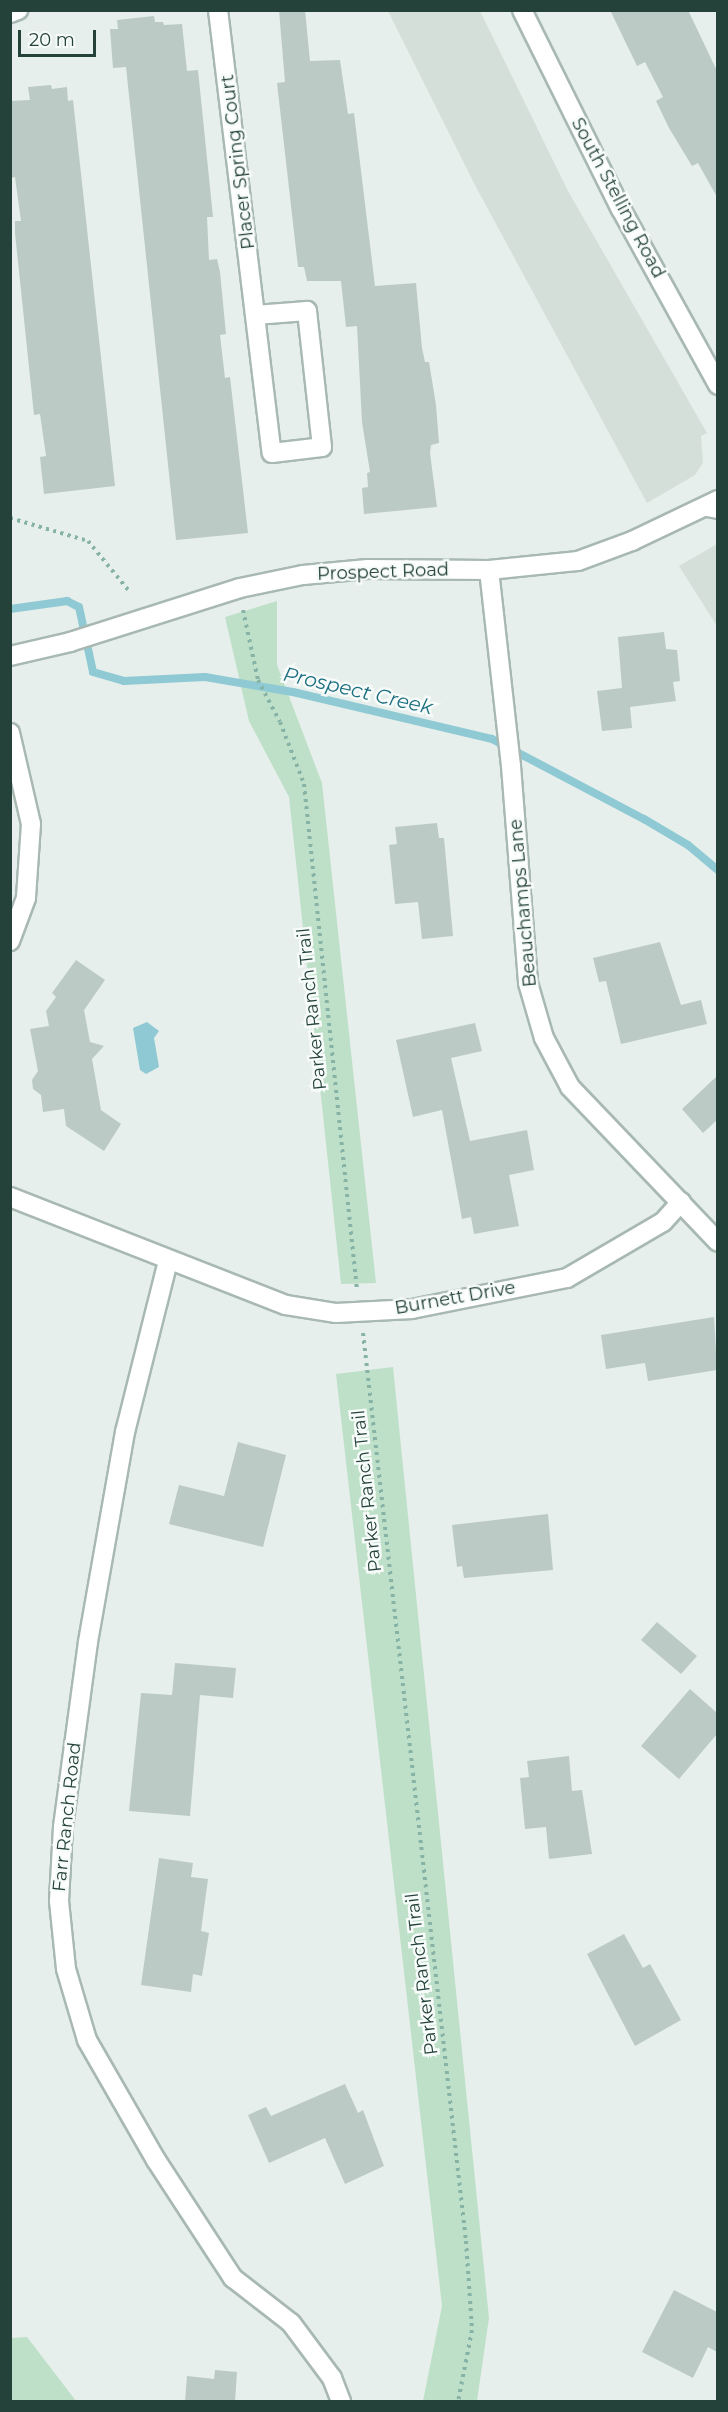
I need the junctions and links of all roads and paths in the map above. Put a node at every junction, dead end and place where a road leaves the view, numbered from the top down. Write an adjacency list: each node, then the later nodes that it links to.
1 (18, 10): 4 (street)
2 (218, 10): 5 (street, Placer Spring Court)
3 (522, 10): 6 (street, South Stelling Road)
4 (10, 13)
5 (255, 315): 5 (street, Placer Spring Court)
6 (717, 385)
7 (714, 505): 9 (street, Prospect Road)
8 (10, 518): 11 (path)
9 (489, 570): 10 (street, Prospect Road); 16 (street, Beauchamps Lane)
10 (240, 588): 12 (street, Prospect Road); 19 (path, Parker Ranch Trail)
11 (129, 591)
12 (10, 656)
13 (10, 733): 14 (street)
14 (10, 941)
15 (10, 1197): 18 (street, Burnett Drive)
16 (681, 1202): 17 (street, Beauchamps Lane); 19 (street, Burnett Drive)
17 (717, 1242)
18 (168, 1261): 19 (street, Burnett Drive); 20 (street, Farr Ranch Road)
19 (360, 1312): 21 (path, Parker Ranch Trail)
20 (341, 2402)
21 (458, 2402)

